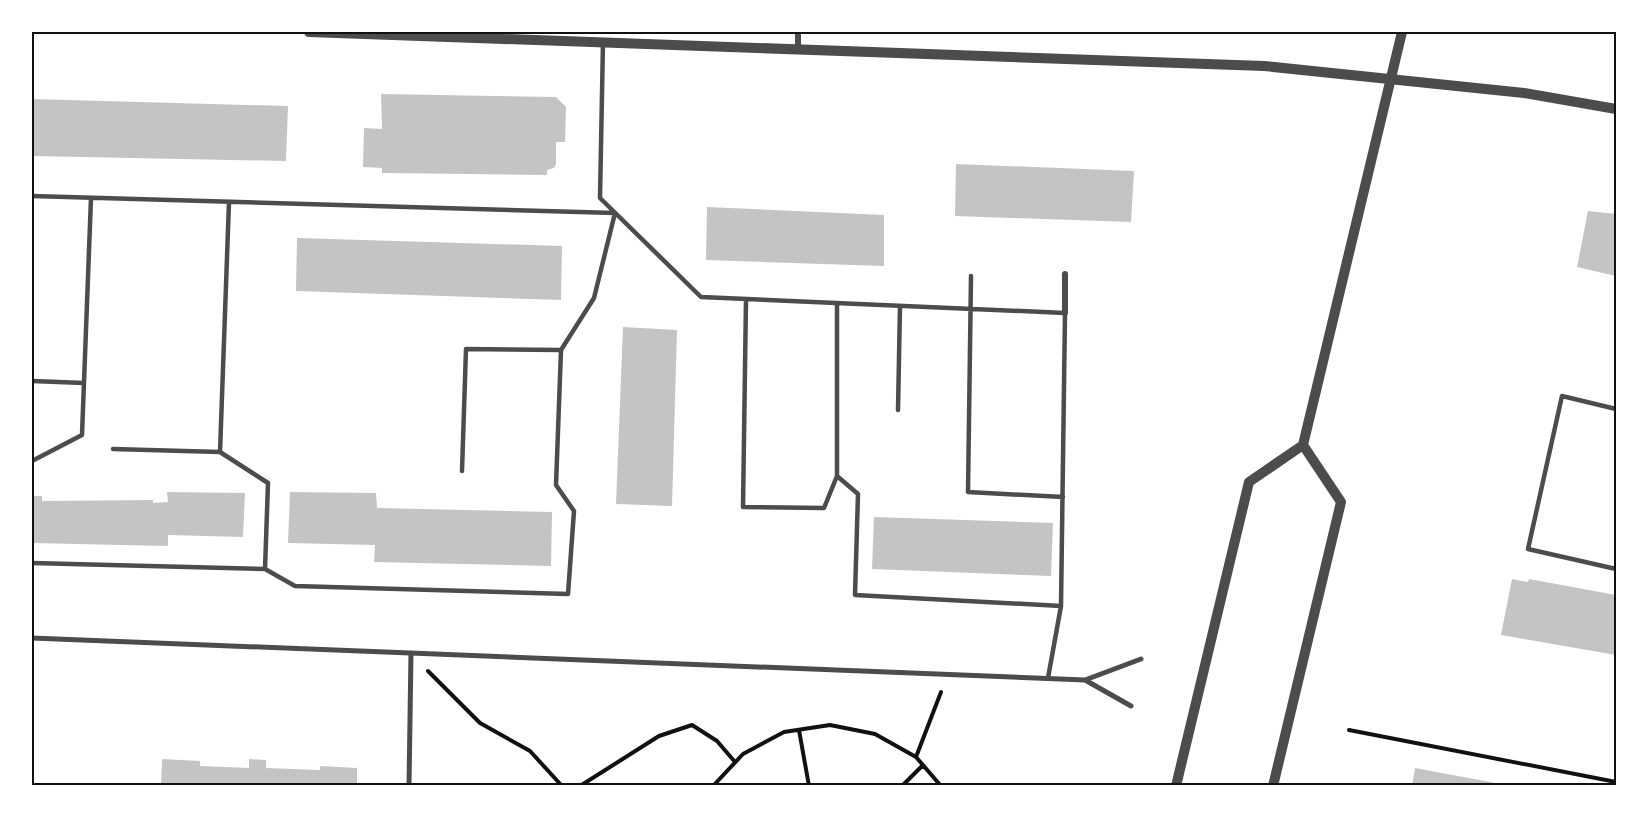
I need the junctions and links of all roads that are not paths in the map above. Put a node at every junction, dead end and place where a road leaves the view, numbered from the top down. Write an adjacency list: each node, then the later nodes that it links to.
1 (309, 32): 2 (street)
2 (326, 32): 5 (street)
3 (798, 32): 6 (street)
4 (1402, 32): 7 (street)
5 (603, 42): 6 (street); 12 (lane)
6 (798, 49): 7 (street)
7 (1391, 79): 8 (street); 25 (street)
8 (1617, 110)
9 (32, 196): 10 (lane)
10 (91, 198): 11 (lane); 22 (lane)
11 (229, 202): 12 (lane); 27 (lane)
12 (615, 213): 15 (lane); 20 (lane)
13 (1065, 274): 19 (street)
14 (971, 276): 18 (lane)
15 (746, 299): 16 (lane); 30 (lane)
16 (837, 303): 17 (lane); 30 (lane)
17 (900, 306): 18 (lane); 24 (lane)
18 (972, 309): 19 (lane); 31 (lane)
19 (1065, 313): 31 (lane)
20 (561, 350): 29 (lane); 33 (lane)
21 (32, 381): 22 (lane)
22 (84, 382): 28 (lane)
23 (1617, 409): 34 (lane)
24 (898, 410)
25 (1303, 445): 43 (street); 44 (street)
26 (113, 449): 27 (lane)
27 (220, 452): 33 (lane)
28 (32, 461)
29 (462, 471)
30 (837, 476): 35 (lane)
31 (1064, 497): 35 (lane)
32 (32, 563): 33 (lane)
33 (265, 569)
34 (1617, 569)
35 (1061, 606): 39 (lane)
36 (32, 638): 37 (street)
37 (411, 653): 39 (street); 42 (street)
38 (1141, 659): 40 (street)
39 (1048, 678): 40 (street)
40 (1085, 680): 41 (street)
41 (1131, 706)
42 (409, 786)
43 (1176, 786)
44 (1273, 786)

